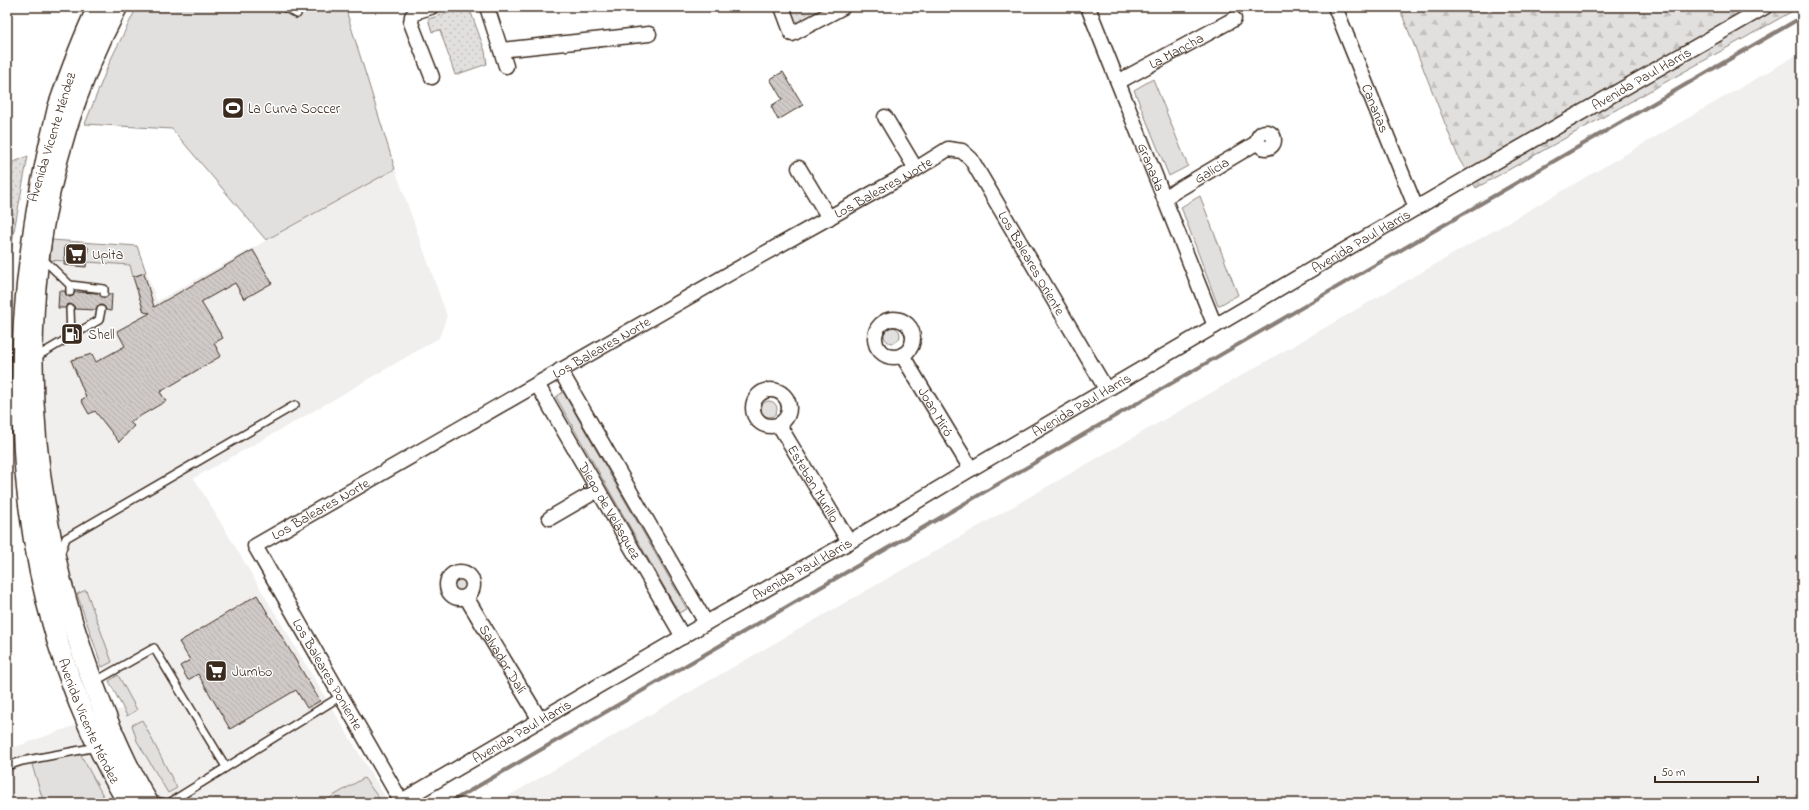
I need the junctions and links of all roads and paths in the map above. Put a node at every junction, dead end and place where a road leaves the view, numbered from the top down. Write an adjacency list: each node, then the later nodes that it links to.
1 (98, 7): 51 (main road, Avenida Vicente Méndez)
2 (117, 7): 26 (main road, Avenida Vicente Méndez)
3 (284, 7): 11 (lane)
4 (431, 7): 16 (street)
5 (489, 7): 14 (street)
6 (782, 7): 7 (street)
7 (843, 7)
8 (1088, 7): 17 (street, Granada)
9 (1335, 7): 24 (street, Canarias)
10 (1765, 7): 24 (street, Avenida Paul Harris)
11 (297, 14)
12 (1234, 19): 17 (street, La Mancha)
13 (649, 34): 14 (street)
14 (501, 50): 15 (street)
15 (506, 66)
16 (432, 77)
17 (1118, 82): 23 (street, Granada)
18 (885, 117): 22 (street)
19 (1258, 142): 23 (street, Galicia)
20 (948, 149): 22 (street, Los Baleares Norte); 36 (street, Los Baleares Oriente)
21 (799, 168): 25 (street)
22 (916, 169): 25 (street, Los Baleares Norte)
23 (1164, 198): 30 (street, Granada)
24 (1416, 208): 30 (street, Avenida Paul Harris)
25 (828, 218): 34 (street, Los Baleares Norte)
26 (38, 255): 27 (lane); 33 (main road, Avenida Vicente Méndez)
27 (104, 293)
28 (70, 309): 31 (lane)
29 (101, 310): 31 (lane)
30 (1215, 326): 36 (street, Avenida Paul Harris)
31 (70, 337): 33 (lane)
32 (902, 355): 39 (street, Joan Miró)
33 (32, 359): 44 (main road, Avenida Vicente Méndez)
34 (560, 370): 35 (street, Los Baleares Norte); 46 (street, Diego de Velásquez)
35 (537, 384): 40 (street, Diego de Velásquez); 43 (street, Los Baleares Norte)
36 (1106, 389): 39 (street, Avenida Paul Harris)
37 (295, 405): 44 (lane)
38 (779, 425): 42 (street, Esteban Murillo)
39 (971, 468): 42 (street, Avenida Paul Harris)
40 (598, 490): 41 (street); 47 (street, Diego de Velásquez)
41 (550, 518)
42 (849, 542): 46 (street, Avenida Paul Harris)
43 (255, 546): 49 (street, Los Baleares Poniente)
44 (56, 564): 48 (main road, Avenida Vicente Méndez)
45 (466, 597): 50 (street, Salvador Dalí)
46 (706, 624): 47 (street, Avenida Paul Harris)
47 (684, 637): 50 (street, Avenida Paul Harris)
48 (93, 683): 53 (lane); 54 (main road, Avenida Vicente Méndez)
49 (341, 696): 53 (lane); 55 (street, Los Baleares Poniente)
50 (540, 720): 55 (street, Avenida Paul Harris)
51 (98, 747): 52 (lane); 54 (main road, Avenida Vicente Méndez)
52 (7, 766)
53 (226, 766): 57 (lane)
54 (141, 802): 56 (lane)
55 (400, 802)
56 (165, 803)
57 (169, 803)

